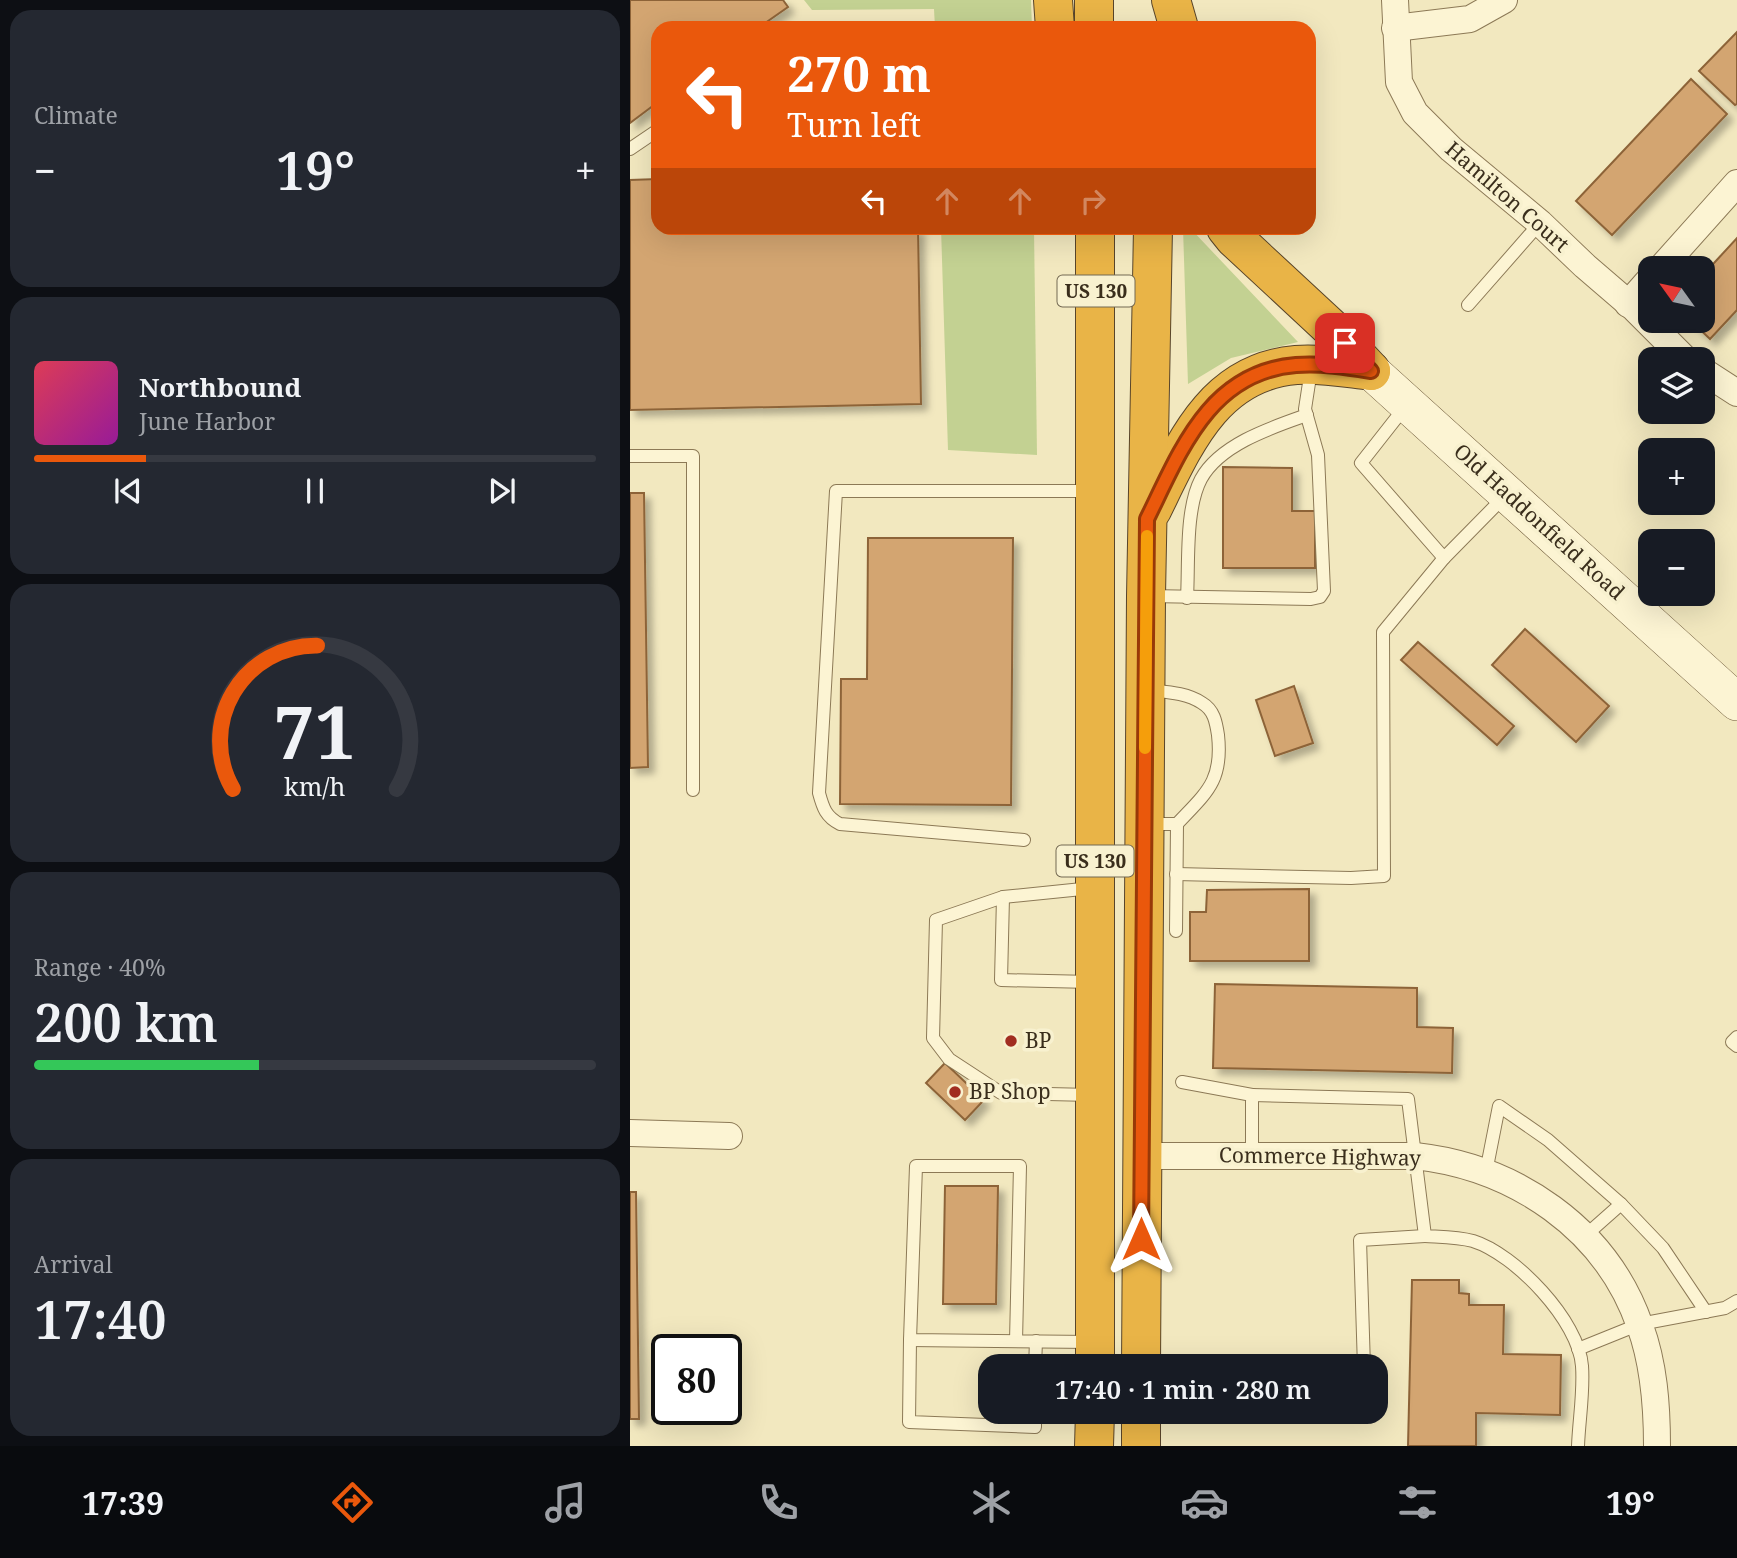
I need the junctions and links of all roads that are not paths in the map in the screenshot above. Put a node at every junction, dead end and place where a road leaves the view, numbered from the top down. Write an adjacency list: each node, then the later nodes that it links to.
1 (1053, 0): 7 (highway)
2 (1094, 0): 8 (highway)
3 (1157, 0): 9 (highway)
4 (1171, 0): 10 (highway)
5 (1395, 0): 11 (street, Hamilton Court)
6 (1504, 0): 11 (street)
7 (1054, 21)
8 (1094, 21)
9 (1156, 21)
10 (1177, 21)
11 (1395, 28): 15 (street, Hamilton Court)
12 (651, 135): 13 (lane)
13 (630, 149)
14 (1737, 183): 20 (street)
15 (1540, 223): 22 (street, Hamilton Court); 23 (lane)
16 (1077, 235): 25 (highway)
17 (1095, 235): 25 (highway, US 130)
18 (1153, 235): 35 (highway, US 130)
19 (1231, 235): 27 (highway)
20 (1672, 256)
21 (1638, 293): 22 (street)
22 (1628, 304): 24 (street, Hamilton Court)
23 (1468, 305)
24 (1673, 347)
25 (1096, 355): 33 (highway, US 130)
26 (1311, 364): 27 (highway); 31 (lane); 35 (highway)
27 (1371, 371): 30 (street, Old Haddonfield Road)
28 (1715, 379): 29 (street)
29 (1737, 393)
30 (1408, 404): 34 (street, Old Haddonfield Road); 36 (lane)
31 (1307, 415): 38 (lane); 38 (lane)
32 (630, 456): 41 (lane)
33 (1096, 491): 43 (lane); 45 (highway, US 130)
34 (1507, 494): 36 (lane); 40 (street, Old Haddonfield Road)
35 (1147, 519): 37 (highway, US 130)
36 (1444, 558): 44 (lane)
37 (1146, 596): 38 (lane); 39 (highway, US 130)
38 (1187, 598)
39 (1145, 689): 42 (highway, US 130); 42 (lane)
40 (1737, 702)
41 (693, 790)
42 (1161, 824): 44 (lane); 57 (highway, US 130)
43 (1024, 840)
44 (1176, 874): 47 (lane)
45 (1095, 888): 46 (lane); 48 (highway, US 130)
46 (1003, 897): 48 (lane); 52 (lane)
47 (1175, 931)
48 (1095, 983): 52 (highway, US 130)
49 (1737, 1037): 50 (lane)
50 (1737, 1046)
51 (1182, 1082): 53 (lane)
52 (1095, 1095): 71 (highway, US 130)
53 (1252, 1096): 56 (lane); 58 (lane)
54 (630, 1133): 55 (street)
55 (729, 1136)
56 (1252, 1155): 57 (street, Commerce Highway); 58 (street, Commerce Highway)
57 (1142, 1156): 72 (highway, US 130)
58 (1415, 1156): 59 (street, Commerce Highway); 62 (lane)
59 (1486, 1172): 60 (lane); 61 (street, Commerce Highway)
60 (1621, 1203): 61 (lane); 64 (lane)
61 (1586, 1235): 65 (street, Commerce Highway)
62 (1425, 1236): 69 (lane); 73 (lane)
63 (1737, 1301): 64 (lane)
64 (1706, 1312): 65 (lane)
65 (1640, 1324): 69 (lane); 80 (street, Commerce Highway)
66 (910, 1340): 67 (lane); 67 (lane); 74 (lane)
67 (1016, 1341): 68 (lane)
68 (1036, 1341): 70 (lane); 71 (lane)
69 (1578, 1349): 79 (lane)
70 (1036, 1354)
71 (1095, 1354)
72 (1141, 1354)
73 (1364, 1354)
74 (1035, 1424)
75 (1094, 1424): 77 (highway)
76 (1141, 1424): 78 (highway)
77 (1094, 1446)
78 (1140, 1446)
79 (1578, 1446)
80 (1657, 1446)

